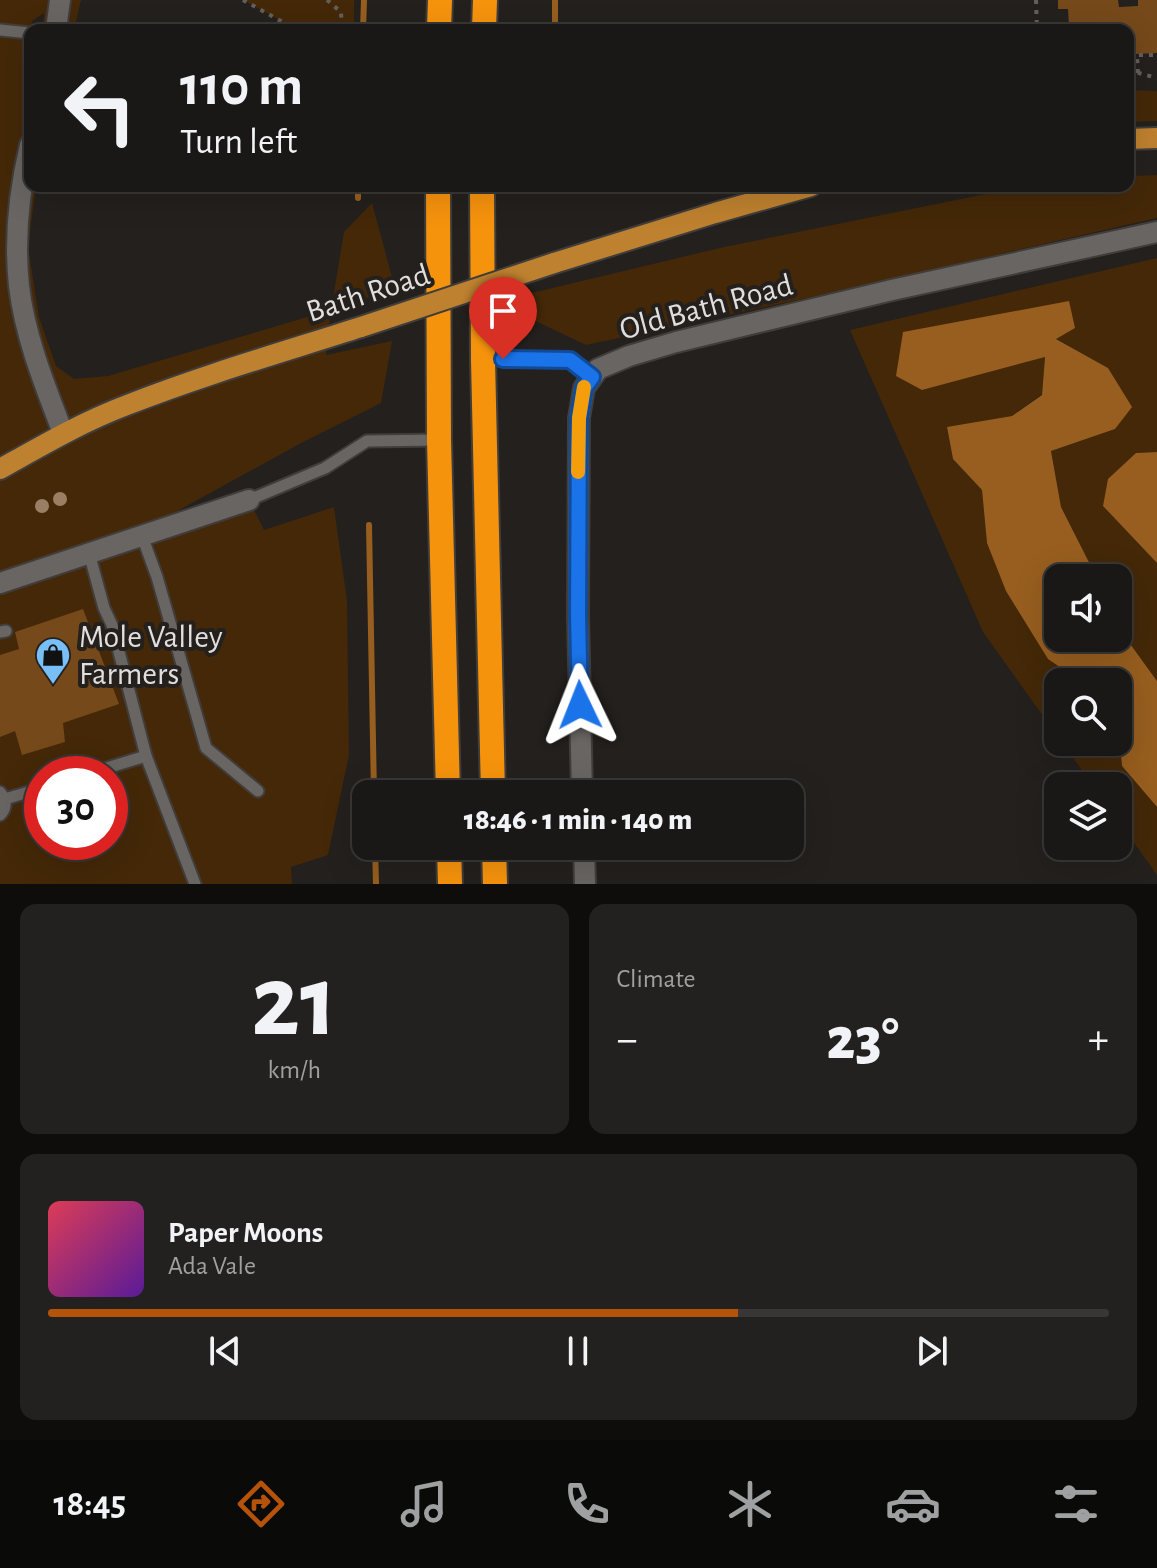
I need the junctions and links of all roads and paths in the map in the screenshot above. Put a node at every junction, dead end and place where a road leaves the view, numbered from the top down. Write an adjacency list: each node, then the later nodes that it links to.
1 (60, 0): 7 (street)
2 (243, 0): 8 (path)
3 (327, 0): 9 (path)
4 (440, 0): 10 (highway)
5 (485, 0): 11 (highway)
6 (1036, 0): 12 (path)
7 (57, 24)
8 (286, 24)
9 (342, 24)
10 (439, 24)
11 (484, 24)
12 (1037, 24)
13 (0, 30): 14 (lane)
14 (24, 32)
15 (1157, 55): 17 (path)
16 (1134, 72): 17 (path)
17 (1138, 73): 18 (path)
18 (1157, 78)
19 (1157, 138): 20 (main road)
20 (1134, 139)
21 (24, 169): 28 (street)
22 (438, 192): 29 (highway)
23 (482, 192): 26 (highway)
24 (790, 192): 28 (main road, Bath Road, bridge)
25 (1157, 232): 27 (street, Old Bath Road)
26 (483, 360): 27 (lane); 38 (highway)
27 (592, 377): 39 (street, Old Bath Road)
28 (63, 433): 30 (main road, Bath Road)
29 (439, 440): 31 (lane); 37 (highway)
30 (0, 469)
31 (249, 500): 32 (street)
32 (142, 536): 33 (street); 40 (lane)
33 (89, 553): 34 (street); 35 (lane)
34 (0, 583)
35 (146, 756): 36 (lane); 47 (lane)
36 (128, 761)
37 (448, 780)
38 (493, 780)
39 (582, 780)
40 (258, 791)
41 (24, 792): 42 (lane)
42 (3, 796): 43 (lane)
43 (0, 815)
44 (449, 860): 48 (highway)
45 (494, 860): 49 (highway)
46 (584, 860): 50 (street)
47 (190, 881)
48 (450, 884)
49 (495, 884)
50 (585, 884)

